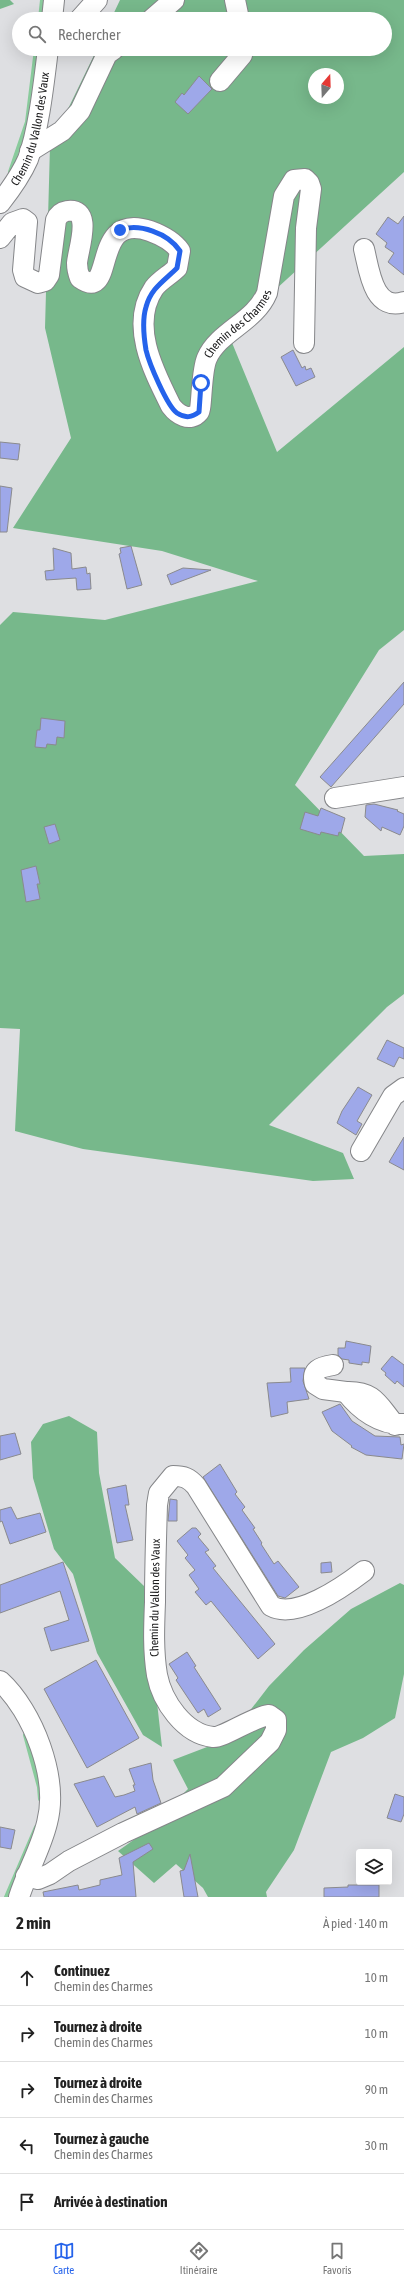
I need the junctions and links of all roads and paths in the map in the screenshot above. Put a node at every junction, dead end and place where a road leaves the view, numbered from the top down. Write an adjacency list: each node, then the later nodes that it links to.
1 (54, 0): 5 (street)
2 (97, 0): 6 (street)
3 (174, 0): 7 (street)
4 (235, 0): 8 (street)
5 (53, 12)
6 (86, 12)
7 (160, 12)
8 (238, 12)
9 (47, 56): 14 (street, Chemin du Vallon des Vaux)
10 (60, 56): 14 (street)
11 (106, 56): 14 (street)
12 (241, 56): 13 (street)
13 (220, 82)
14 (37, 147): 15 (street, Chemin du Vallon des Vaux)
15 (8, 178): 16 (street, Chemin du Vallon des Vaux)
16 (0, 203)
17 (0, 238): 20 (street, Chemin des Charmes)
18 (364, 249): 19 (street)
19 (404, 302)
20 (304, 343)
21 (404, 787): 22 (street)
22 (335, 798)
23 (404, 1088): 24 (street)
24 (361, 1151)
25 (333, 1365): 26 (street)
26 (399, 1424)
27 (364, 1571): 29 (street, Chemin du Vallon des Vaux)
28 (0, 1680): 29 (street)
29 (26, 1876): 30 (street)
30 (19, 1897)

